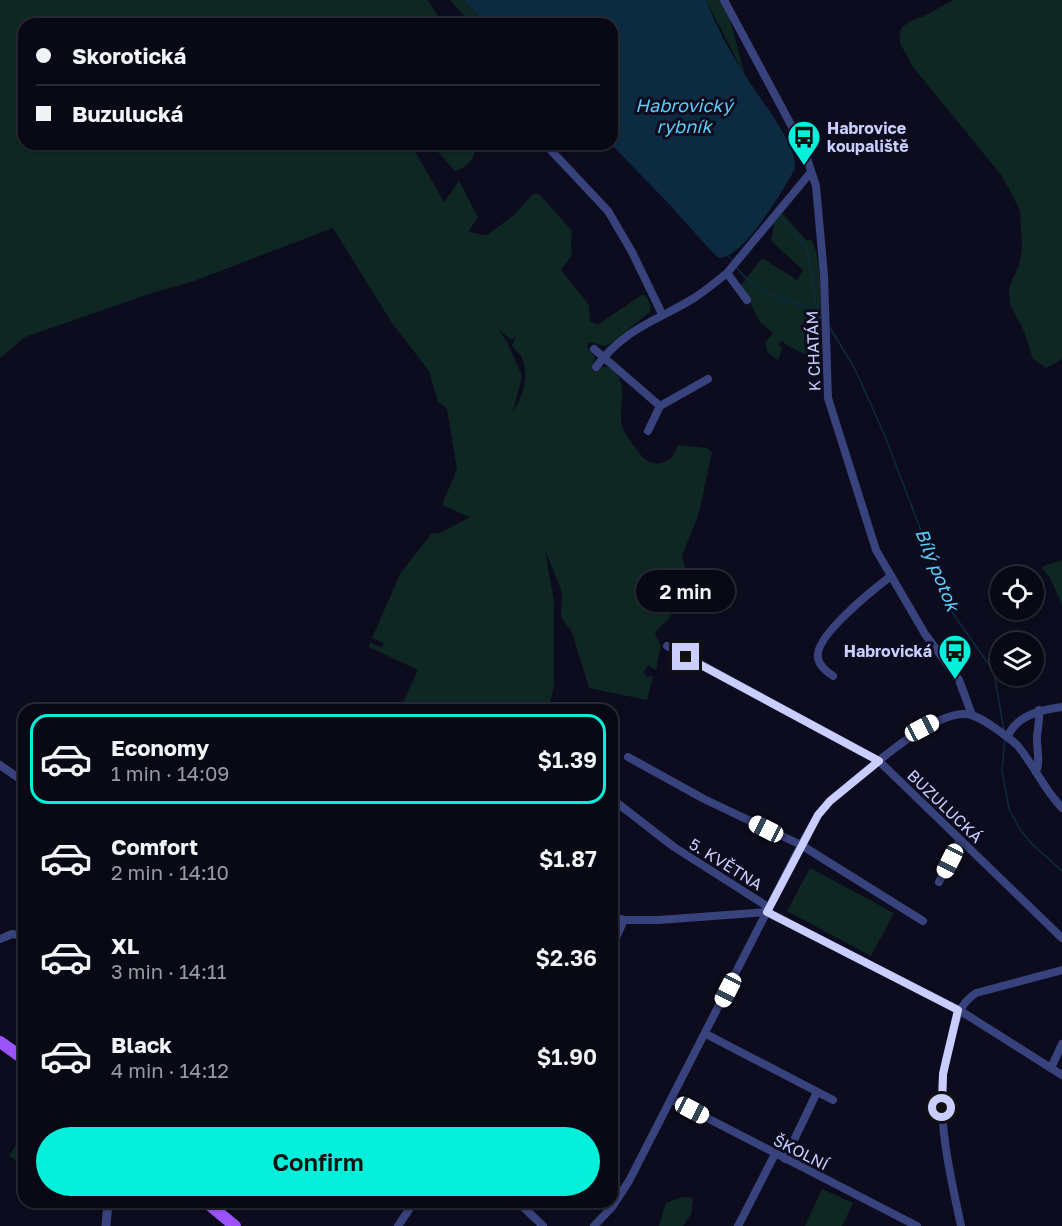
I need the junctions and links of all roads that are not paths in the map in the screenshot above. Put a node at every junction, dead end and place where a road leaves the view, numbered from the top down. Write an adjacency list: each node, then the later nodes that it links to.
1 (724, 0): 3 (street, K CHATÁM)
2 (550, 150): 6 (street)
3 (811, 172): 4 (street); 13 (street, K CHATÁM)
4 (727, 273): 5 (street); 6 (street)
5 (747, 300)
6 (662, 314): 8 (street)
7 (594, 349): 8 (street)
8 (603, 357): 9 (street); 11 (street)
9 (596, 367)
10 (708, 379): 11 (street)
11 (660, 406): 12 (street)
12 (648, 431)
13 (891, 576): 15 (street); 18 (street, K CHATÁM)
14 (667, 646): 21 (street, BUZULUCKÁ)
15 (833, 676)
16 (1062, 707): 17 (street)
17 (1039, 710): 19 (street); 23 (street)
18 (972, 715): 19 (street); 21 (street, 5. KVĚTNA)
19 (1005, 735): 23 (street)
20 (628, 757): 28 (street)
21 (879, 761): 27 (street, BUZULUCKÁ); 28 (street, 5. KVĚTNA)
22 (0, 765): 24 (street)
23 (1036, 772): 26 (street)
24 (18, 778)
25 (618, 804): 30 (street, 5. KVĚTNA)
26 (1062, 808)
27 (960, 840): 29 (street); 36 (street, BUZULUCKÁ)
28 (801, 845): 30 (street, 5. KVĚTNA); 33 (street)
29 (939, 882)
30 (767, 912): 32 (street); 39 (street); 40 (street)
31 (618, 918): 32 (street)
32 (624, 920): 34 (street)
33 (923, 921)
34 (618, 934)
35 (18, 935): 37 (street)
36 (1062, 938)
37 (0, 939)
38 (1062, 970): 39 (street)
39 (958, 1010): 44 (street); 64 (street)
40 (706, 1034): 46 (street); 47 (street)
41 (0, 1042): 43 (main road)
42 (1062, 1044): 44 (street)
43 (18, 1055)
44 (1051, 1068): 45 (street)
45 (1062, 1075)
46 (817, 1092): 48 (street); 50 (street)
47 (672, 1100): 49 (street, ŠKOLNÍ); 51 (street)
48 (833, 1100)
49 (775, 1154): 50 (street, ŠKOLNÍ); 62 (street)
50 (785, 1159): 63 (street, ŠKOLNÍ)
51 (618, 1198)
52 (108, 1208): 57 (street)
53 (213, 1208): 58 (main road)
54 (410, 1208): 59 (street)
55 (525, 1208): 60 (street)
56 (611, 1208): 61 (street)
57 (106, 1226)
58 (235, 1226)
59 (398, 1226)
60 (543, 1226)
61 (594, 1226)
62 (738, 1226)
63 (918, 1226)
64 (961, 1226)

